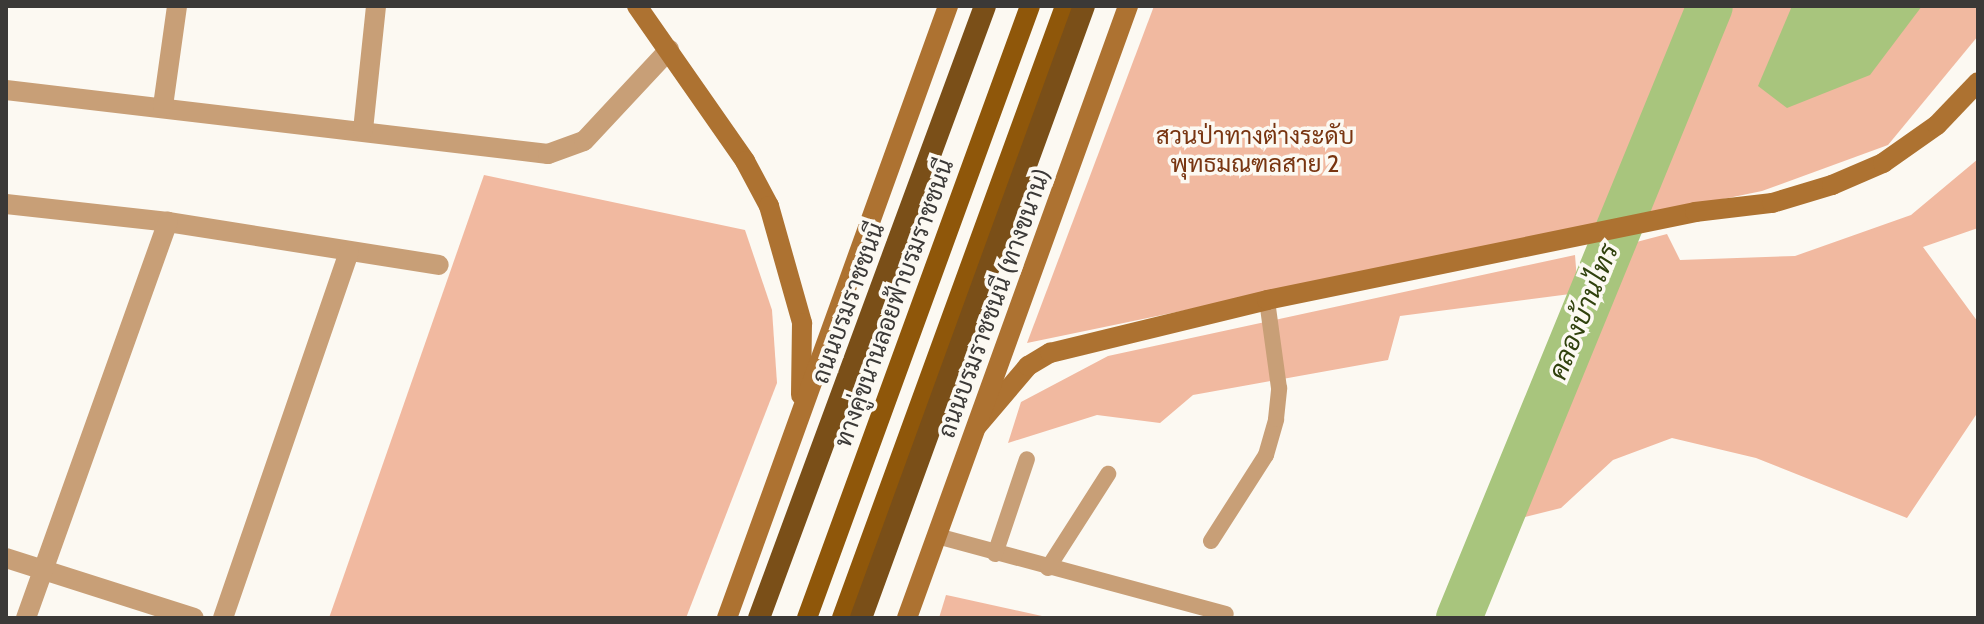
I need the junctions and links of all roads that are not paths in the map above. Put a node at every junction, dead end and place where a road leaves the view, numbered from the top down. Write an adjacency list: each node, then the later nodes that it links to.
1 (177, 6): 13 (street)
2 (376, 6): 14 (street)
3 (637, 6): 10 (main road)
4 (948, 6): 20 (main road)
5 (985, 6): 35 (highway, ถนนบรมราชชนนี)
6 (1030, 6): 36 (main road, ทางคู่ขนานลอยฟ้าบรมราชชนนี)
7 (1065, 6): 37 (main road)
8 (1084, 6): 38 (highway)
9 (1128, 6): 21 (main road, ถนนบรมราชชนนี (ทางขนาน))
10 (669, 50): 14 (street); 20 (main road)
11 (1978, 82): 19 (main road)
12 (6, 90): 13 (street)
13 (163, 106): 14 (street)
14 (363, 130)
15 (6, 204): 16 (street)
16 (168, 222): 17 (street); 29 (street)
17 (349, 252): 18 (street); 33 (street)
18 (439, 265)
19 (1267, 300): 21 (main road); 25 (lane)
20 (799, 419): 34 (main road)
21 (977, 426): 24 (main road, ถนนบรมราชชนนี (ทางขนาน))
22 (1027, 459): 26 (lane)
23 (1108, 474): 28 (lane)
24 (937, 536): 26 (lane); 39 (main road, ถนนบรมราชชนนี (ทางขนาน))
25 (1211, 541)
26 (995, 554): 28 (lane)
27 (6, 558): 29 (street)
28 (1048, 568): 30 (lane)
29 (44, 571): 31 (street); 32 (street)
30 (1226, 614)
31 (26, 618)
32 (194, 618)
33 (223, 618)
34 (727, 618)
35 (759, 618)
36 (807, 618)
37 (842, 618)
38 (861, 618)
39 (907, 618)

